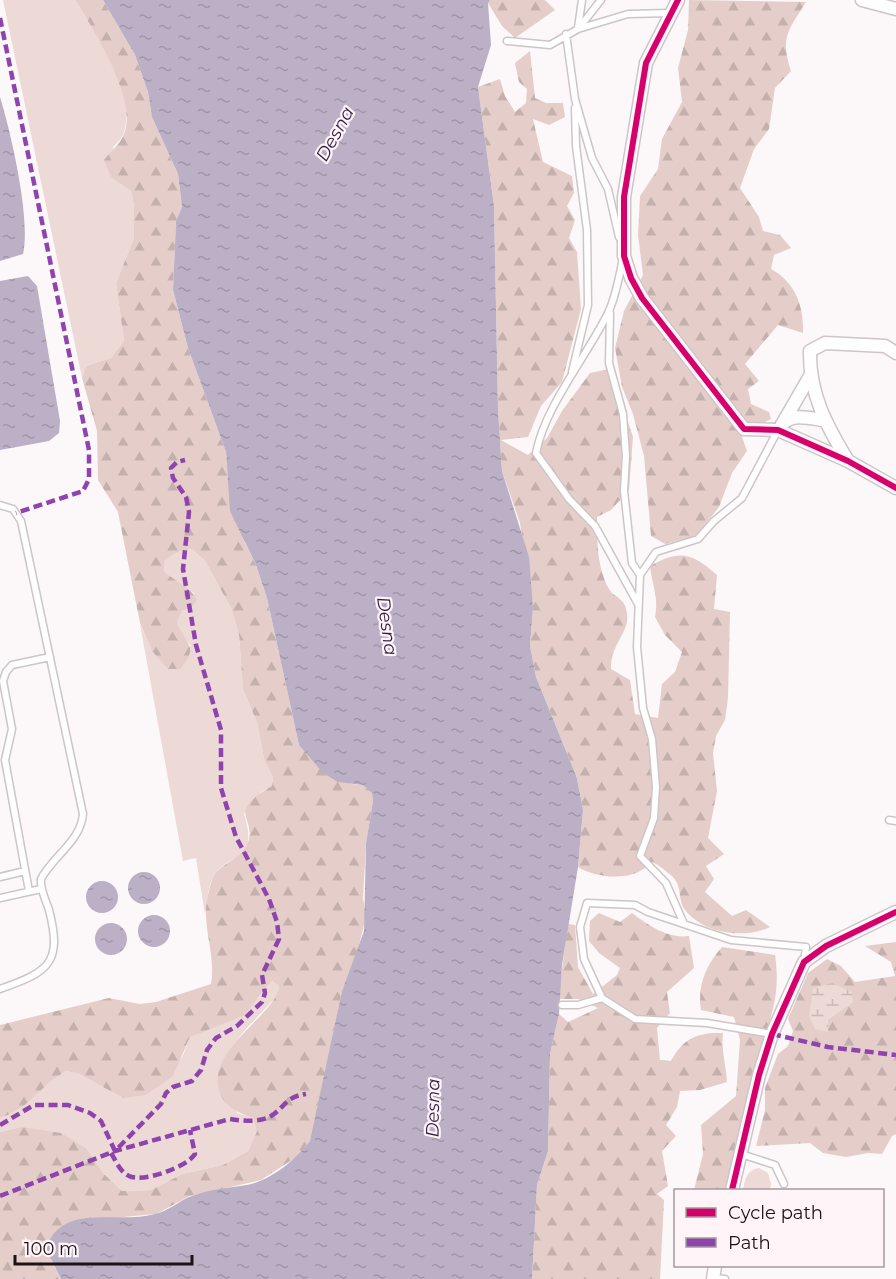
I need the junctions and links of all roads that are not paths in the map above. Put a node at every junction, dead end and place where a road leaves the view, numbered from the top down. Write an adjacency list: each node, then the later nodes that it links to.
1 (582, 0): 7 (lane)
2 (601, 0): 7 (lane)
3 (678, 0): 6 (street)
4 (862, 0): 5 (street)
5 (896, 9)
6 (670, 13): 7 (lane); 11 (street)
7 (578, 29): 8 (lane)
8 (566, 34): 9 (lane); 10 (lane)
9 (507, 41)
10 (575, 99): 11 (lane); 15 (lane)
11 (624, 256): 12 (lane); 17 (street)
12 (610, 310): 15 (lane); 21 (lane)
13 (896, 353): 14 (street)
14 (810, 376): 16 (street); 17 (street)
15 (570, 377): 22 (lane)
16 (823, 420): 17 (street); 18 (street)
17 (781, 425): 18 (street); 21 (lane)
18 (848, 461): 19 (street)
19 (896, 488)
20 (0, 505): 23 (lane)
21 (640, 575): 22 (lane)
22 (638, 604): 30 (lane)
23 (50, 657): 24 (lane); 26 (lane)
24 (26, 871): 25 (lane); 27 (lane)
25 (0, 877)
26 (41, 889): 27 (lane); 32 (lane)
27 (29, 891): 28 (lane)
28 (0, 898)
29 (896, 912): 31 (street)
30 (684, 924): 31 (lane); 33 (lane)
31 (804, 962): 35 (street)
32 (0, 989)
33 (602, 998): 34 (lane); 35 (lane)
34 (562, 1005)
35 (772, 1034): 36 (street)
36 (741, 1154): 37 (lane); 38 (street)
37 (784, 1184)
38 (732, 1189)

